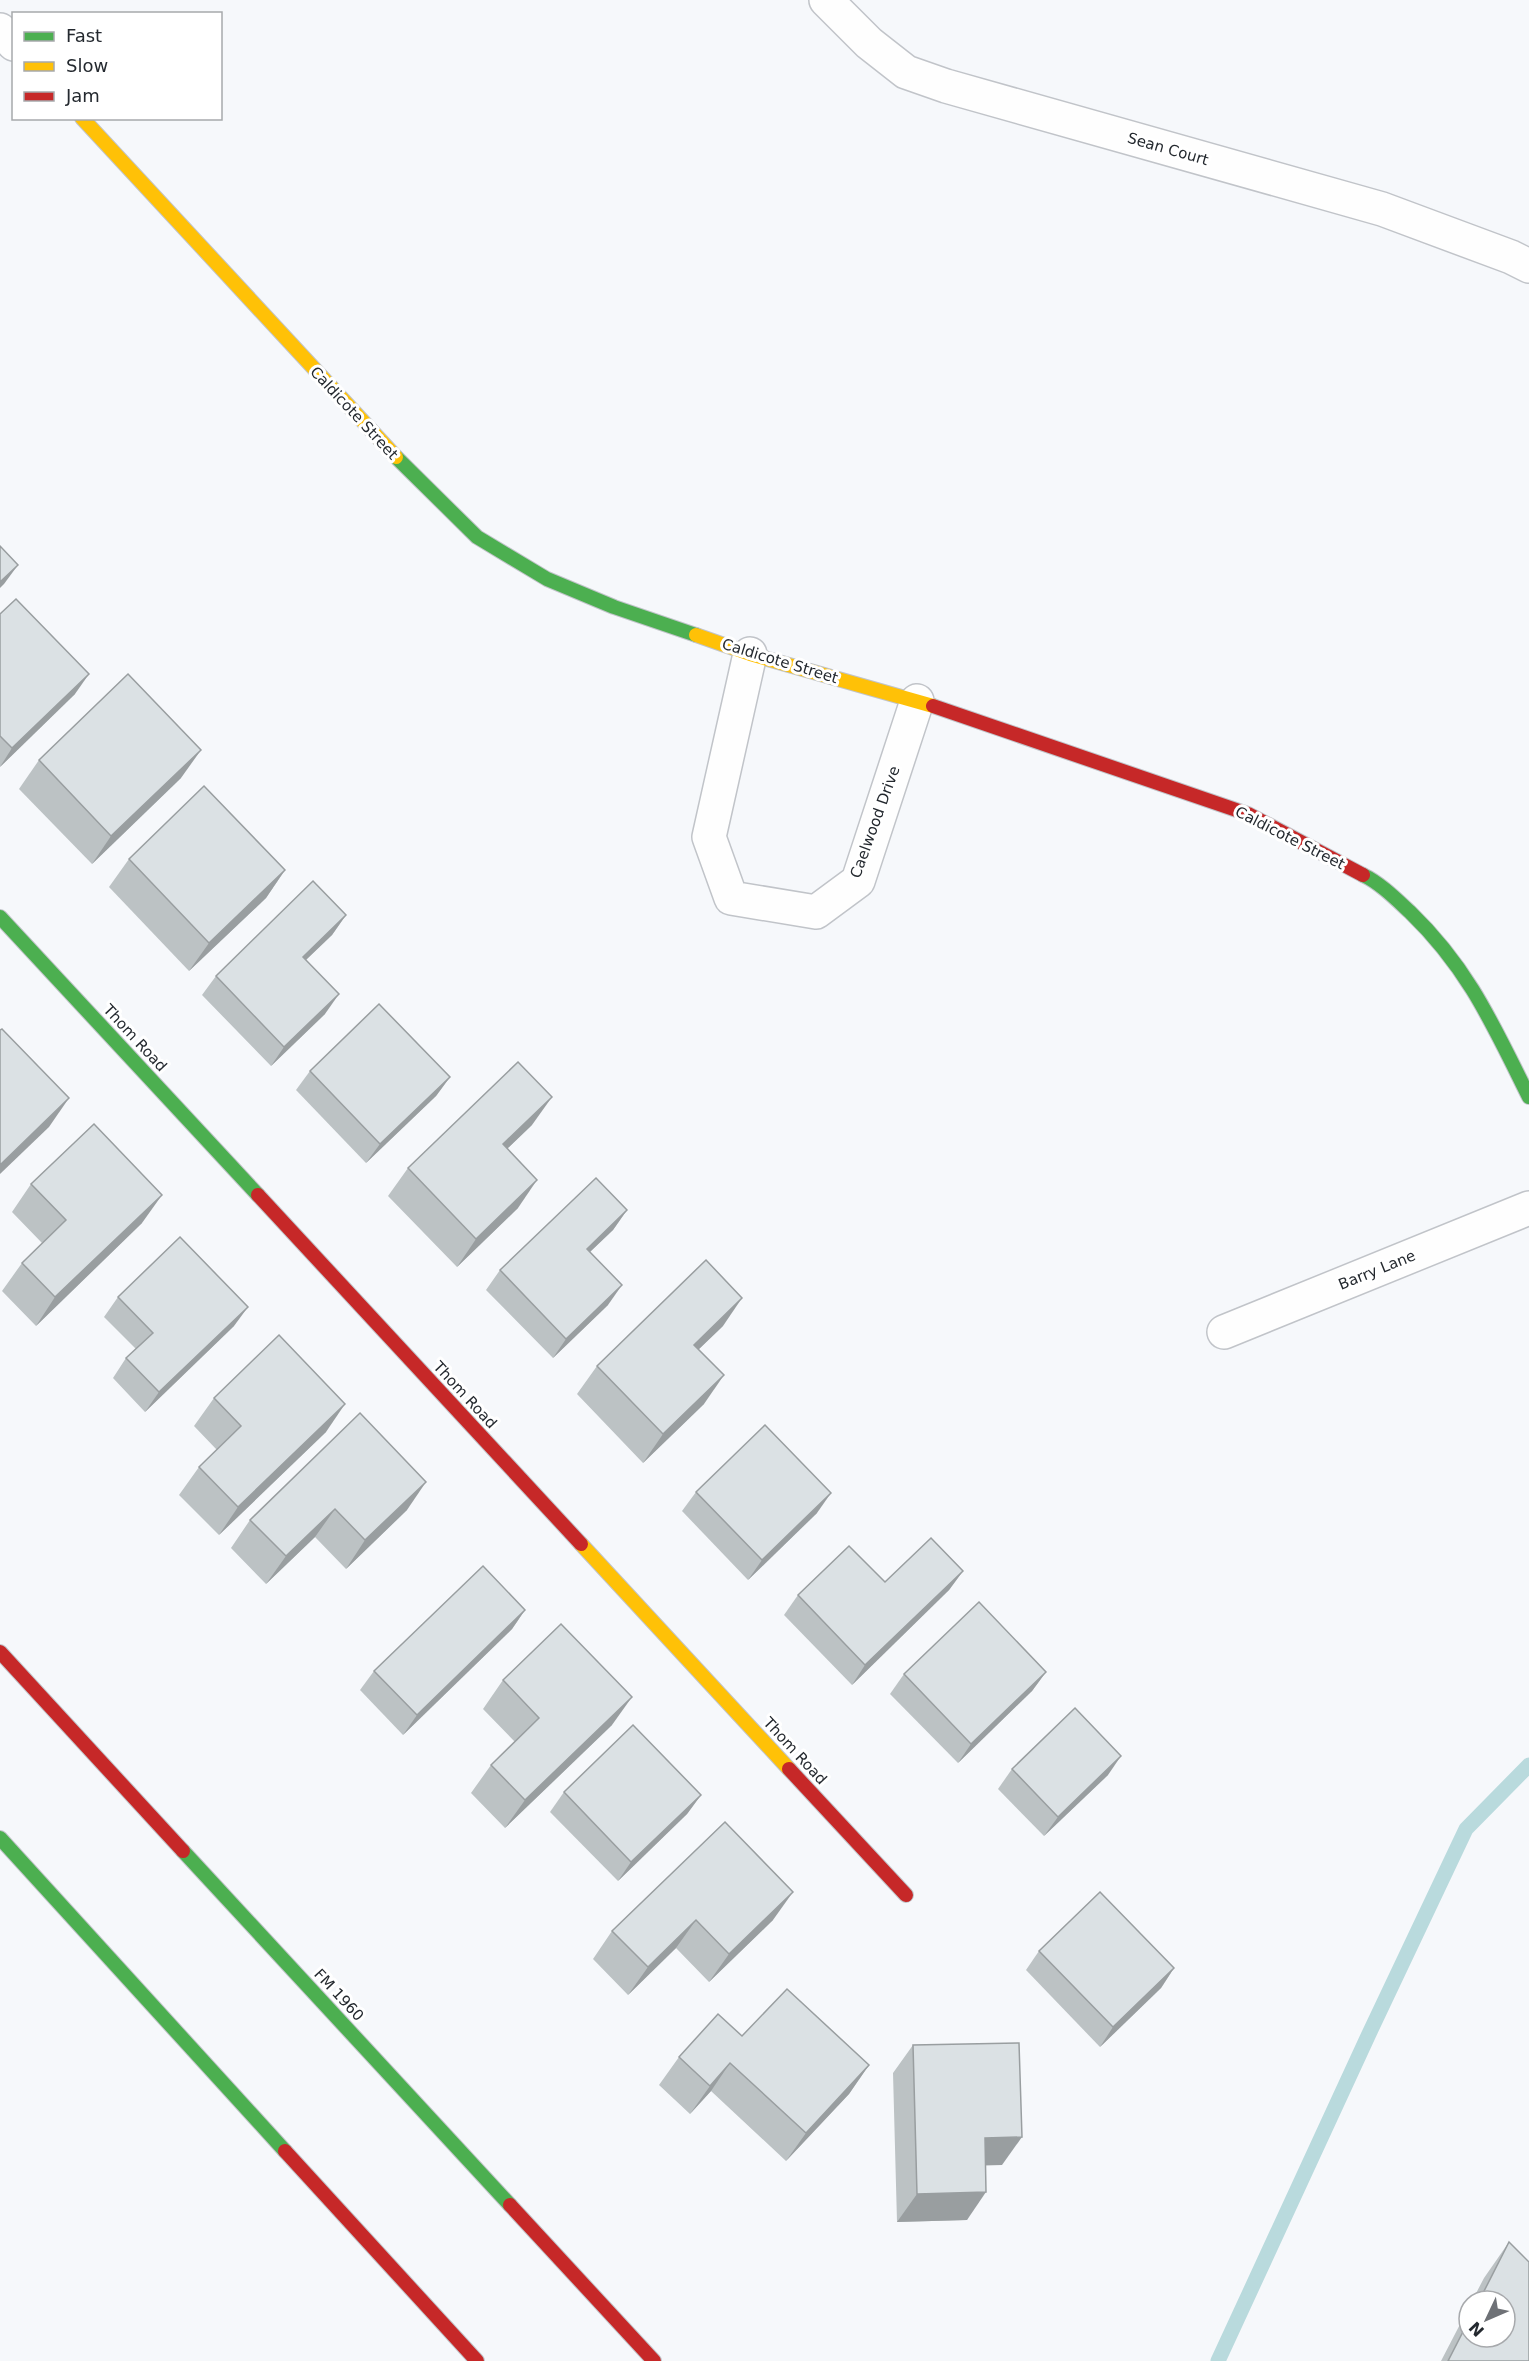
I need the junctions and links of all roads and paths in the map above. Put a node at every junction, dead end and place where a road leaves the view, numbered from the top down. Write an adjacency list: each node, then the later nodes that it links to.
1 (826, 0): 5 (street, Sean Court)
2 (0, 30): 3 (street)
3 (12, 42)
4 (84, 120): 6 (street, Caldicote Street)
5 (1529, 266)
6 (750, 654): 7 (street, Caldicote Street); 7 (street, Caelwood Drive)
7 (917, 701): 9 (street, Caldicote Street)
8 (0, 917): 14 (street, Thom Road)
9 (1529, 1098)
10 (1529, 1208): 11 (street, Barry Lane)
11 (1224, 1332)
12 (0, 1652): 16 (street, FM 1960 / FM 1960)
13 (0, 1838): 15 (street)
14 (906, 1895)
15 (477, 2361)
16 (654, 2361)

